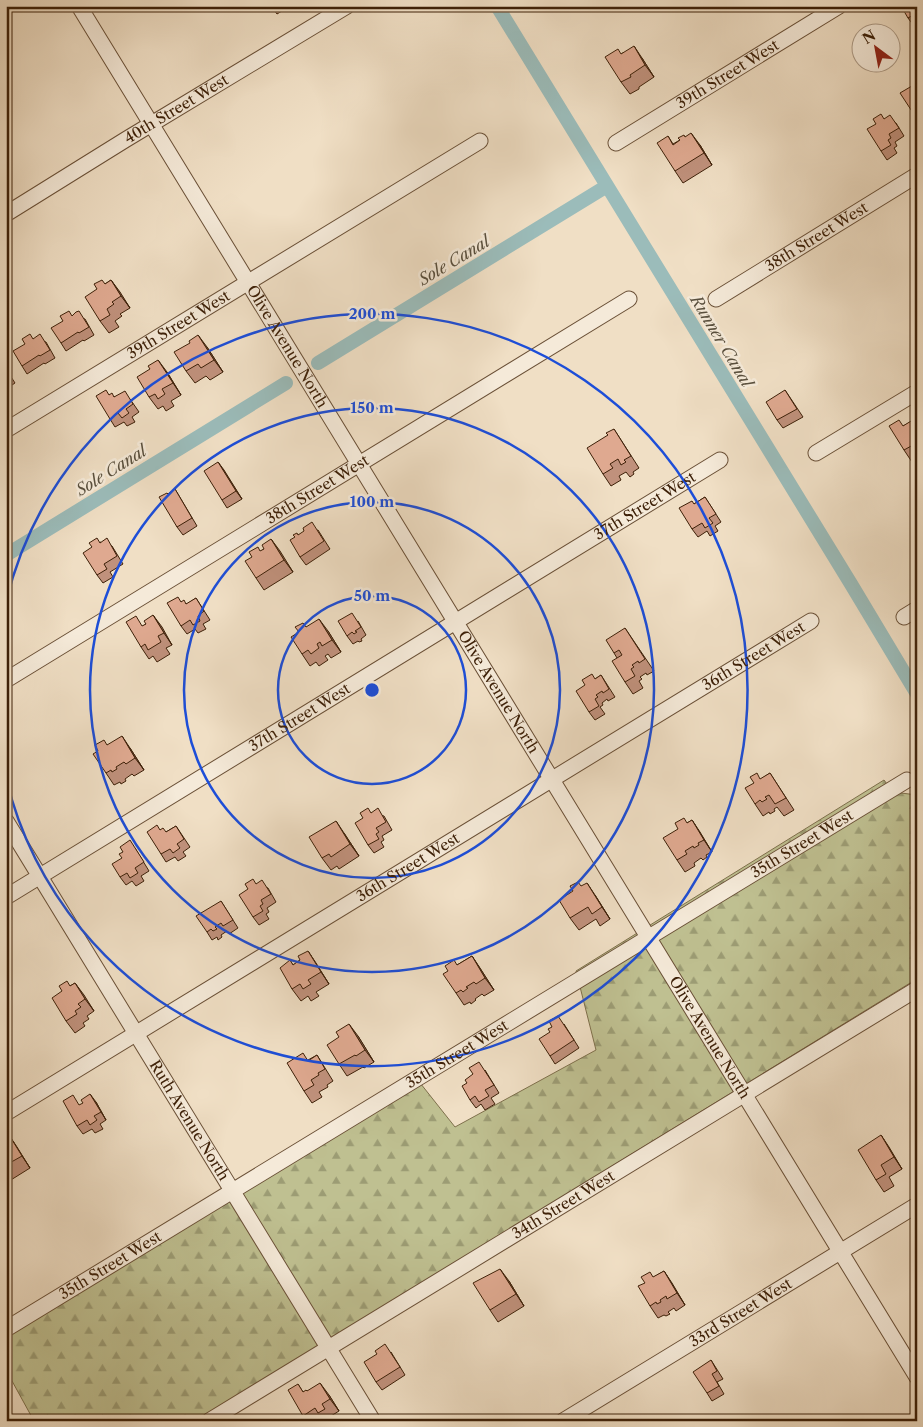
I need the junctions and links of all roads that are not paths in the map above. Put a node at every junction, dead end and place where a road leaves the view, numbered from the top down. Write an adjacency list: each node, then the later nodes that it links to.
1 (79, 6): 4 (street, Olive Avenue North)
2 (347, 6): 4 (street, 40th Street West)
3 (839, 6): 6 (street, 39th Street West)
4 (151, 124): 8 (street, 40th Street West); 9 (street, Olive Avenue North)
5 (480, 141): 9 (street, 39th Street West)
6 (616, 143)
7 (917, 176): 11 (street, 38th Street West)
8 (6, 214)
9 (248, 283): 13 (street, 39th Street West); 16 (street, Olive Avenue North)
10 (629, 299): 16 (street, 38th Street West)
11 (716, 299)
12 (917, 392): 14 (street)
13 (6, 430)
14 (816, 453)
15 (720, 460): 18 (street, 37th Street West)
16 (358, 464): 18 (street, Olive Avenue North); 19 (street, 38th Street West)
17 (811, 621): 20 (street, 36th Street West)
18 (455, 622): 20 (street, Olive Avenue North); 23 (street, 37th Street West)
19 (6, 680)
20 (552, 780): 25 (street, Olive Avenue North); 27 (street, 36th Street West)
21 (907, 780): 25 (street, 35th Street West)
22 (6, 821): 23 (street, Ruth Avenue North)
23 (40, 876): 24 (street, 37th Street West); 27 (street, Ruth Avenue North)
24 (6, 897)
25 (648, 938): 28 (street, Olive Avenue North); 30 (street, 35th Street West)
26 (917, 989): 28 (street, 34th Street West)
27 (135, 1034): 29 (street, 36th Street West); 30 (street, Ruth Avenue North)
28 (744, 1094): 32 (street, Olive Avenue North); 34 (street, 34th Street West)
29 (6, 1113)
30 (232, 1191): 33 (street, 35th Street West); 34 (street, Ruth Avenue North)
31 (917, 1205): 32 (street, 33rd Street West)
32 (840, 1252): 35 (street, Olive Avenue North); 38 (street, 33rd Street West)
33 (6, 1329)
34 (328, 1348): 36 (street, 34th Street West); 37 (street, Ruth Avenue North)
35 (917, 1377)
36 (210, 1421)
37 (372, 1421)
38 (563, 1421)

